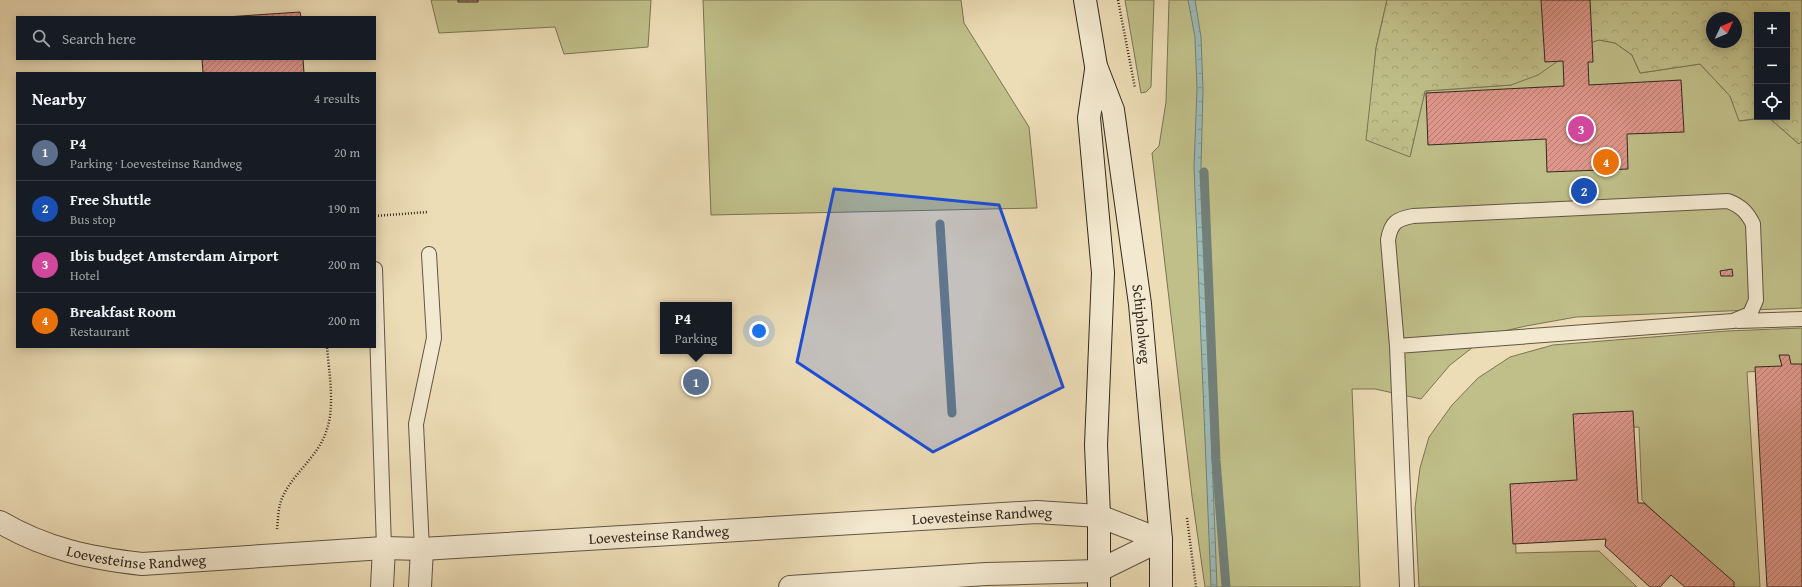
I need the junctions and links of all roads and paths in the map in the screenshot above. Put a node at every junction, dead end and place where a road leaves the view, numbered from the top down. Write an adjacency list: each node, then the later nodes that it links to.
1 (1085, 0): 2 (street, Schipholweg)
2 (1096, 66): 13 (street, Schipholweg); 15 (street, Schipholweg)
3 (1588, 181): 4 (path)
4 (1588, 185)
5 (428, 212): 6 (path)
6 (376, 216)
7 (429, 254): 17 (lane)
8 (376, 300): 16 (lane)
9 (1802, 319): 10 (lane)
10 (1733, 321): 11 (lane); 11 (lane)
11 (1397, 346): 24 (lane)
12 (327, 348): 18 (path)
13 (1099, 516): 15 (street, Loevesteinse Randweg); 17 (street, Loevesteinse Randweg); 19 (street, Schipholweg)
14 (0, 522): 18 (street, Loevesteinse Randweg)
15 (1161, 540): 19 (street); 23 (street, Schipholweg)
16 (384, 548): 17 (street, Loevesteinse Randweg); 18 (street, Loevesteinse Randweg); 20 (street)
17 (422, 549): 21 (street)
18 (278, 555)
19 (1098, 579): 22 (street)
20 (382, 587)
21 (420, 587)
22 (790, 587)
23 (1161, 587)
24 (1407, 587)

